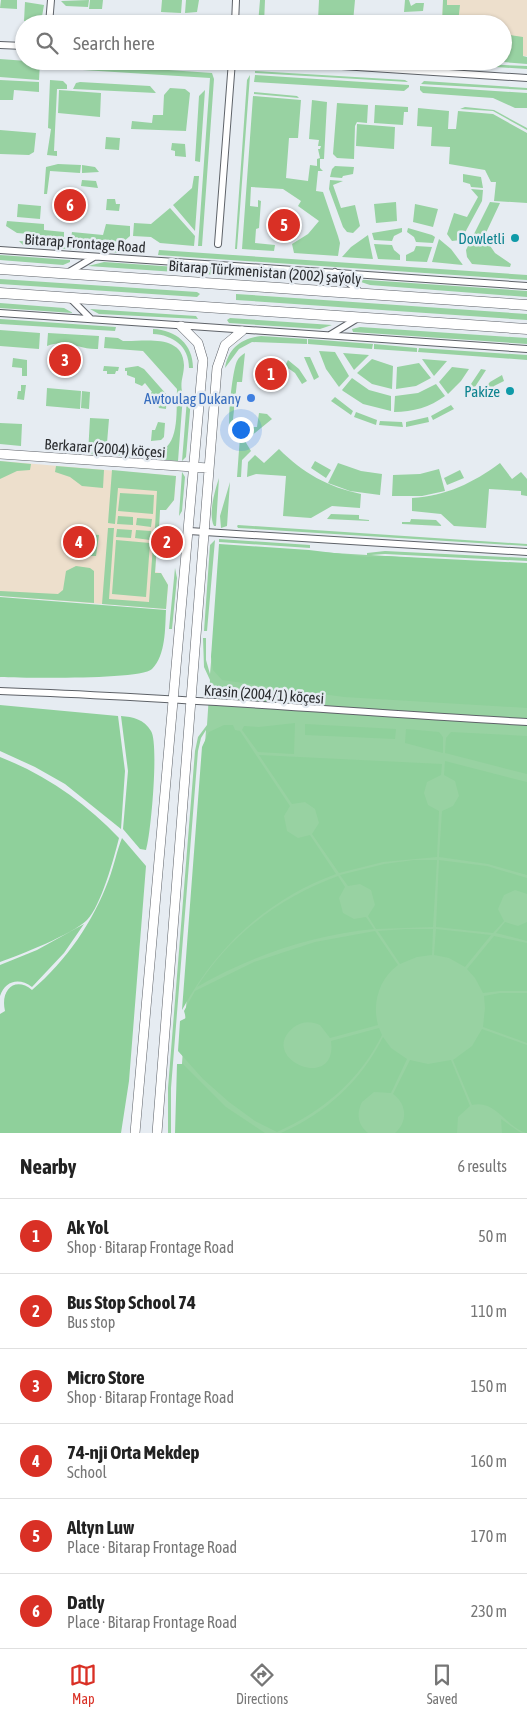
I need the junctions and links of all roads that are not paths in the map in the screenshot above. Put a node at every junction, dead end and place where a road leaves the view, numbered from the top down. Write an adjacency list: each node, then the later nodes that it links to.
1 (51, 0): 3 (street)
2 (236, 0): 4 (street)
3 (50, 15)
4 (235, 15)
5 (0, 45): 6 (street)
6 (15, 46)
7 (231, 70): 10 (street)
8 (404, 70): 9 (street)
9 (527, 78)
10 (218, 244)
11 (0, 250): 12 (street, Bitarap Frontage Road)
12 (95, 256): 14 (street, Bitarap Frontage Road); 15 (street)
13 (0, 269): 15 (main road, Bitarap Türkmenistan (2002) şaýoly)
14 (335, 272): 16 (street, Bitarap Frontage Road); 18 (street)
15 (67, 274): 18 (main road, Bitarap Türkmenistan (2002) şaýoly)
16 (527, 286)
17 (0, 293): 19 (main road)
18 (361, 293): 20 (main road, Bitarap Türkmenistan (2002) şaýoly)
19 (70, 298): 22 (main road); 23 (street)
20 (527, 306)
21 (0, 313): 23 (street)
22 (359, 317): 25 (main road); 27 (street)
23 (91, 319): 24 (street)
24 (181, 326): 26 (street); 30 (street)
25 (527, 329)
26 (242, 331): 27 (street); 31 (street)
27 (329, 335): 28 (street)
28 (527, 349)
29 (0, 454): 30 (street, Berkarar (2004) köçesi)
30 (194, 467): 31 (street, Berkarar (2004) köçesi); 32 (street)
31 (208, 468): 33 (street)
32 (189, 531): 33 (street); 36 (street)
33 (203, 532): 34 (street); 37 (street)
34 (527, 552)
35 (0, 691): 36 (street, Krasin (2004/1) köçesi)
36 (174, 699): 37 (street, Krasin (2004/1) köçesi); 39 (street)
37 (190, 701): 38 (street, Krasin (2004/1) köçesi); 40 (street)
38 (527, 722)
39 (135, 1133)
40 (157, 1133)

